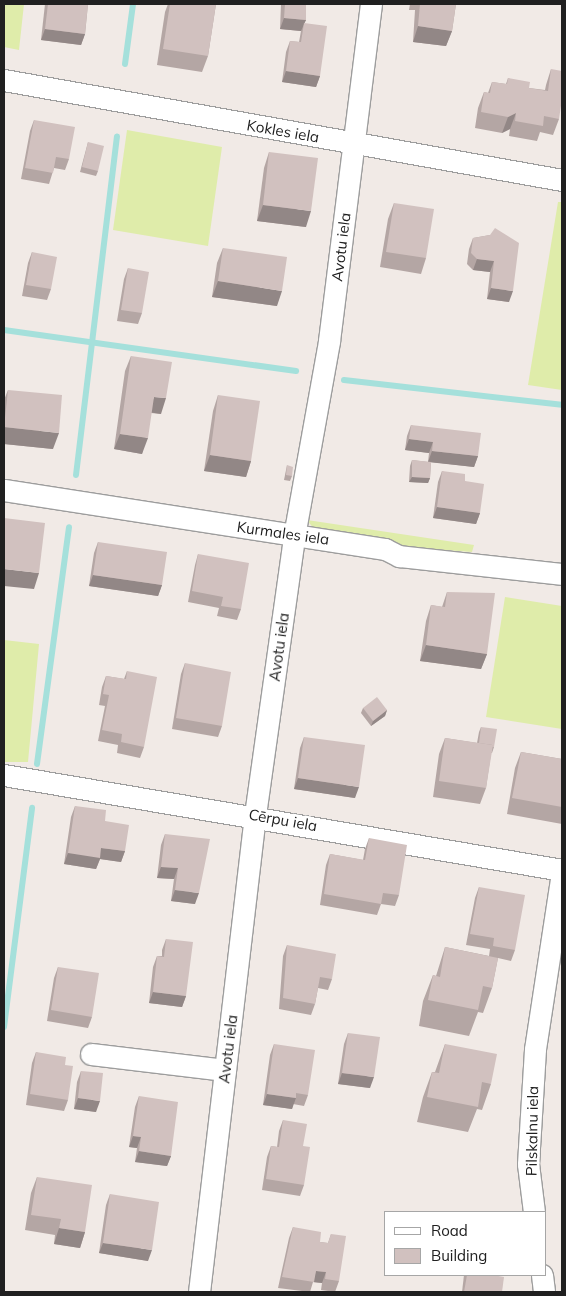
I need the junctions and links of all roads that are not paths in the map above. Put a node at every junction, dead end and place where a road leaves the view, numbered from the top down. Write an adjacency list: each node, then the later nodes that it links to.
1 (371, 4): 3 (street, Avotu iela)
2 (4, 80): 3 (street, Kokles iela)
3 (354, 144): 4 (street, Kokles iela); 6 (street, Avotu iela)
4 (562, 180)
5 (4, 490): 6 (street, Kurmales iela)
6 (294, 536): 7 (street, Kurmales iela); 9 (street, Avotu iela)
7 (562, 574)
8 (4, 775): 9 (street, Cērpu iela)
9 (255, 815): 10 (street, Cērpu iela); 13 (street, Avotu iela)
10 (562, 871): 11 (street, Cērpu iela)
11 (535, 1049): 14 (street, Pilskalnu iela)
12 (91, 1054): 13 (street)
13 (225, 1070): 16 (street, Avotu iela)
14 (534, 1211)
15 (542, 1276): 17 (street)
16 (199, 1292)
17 (544, 1292)

